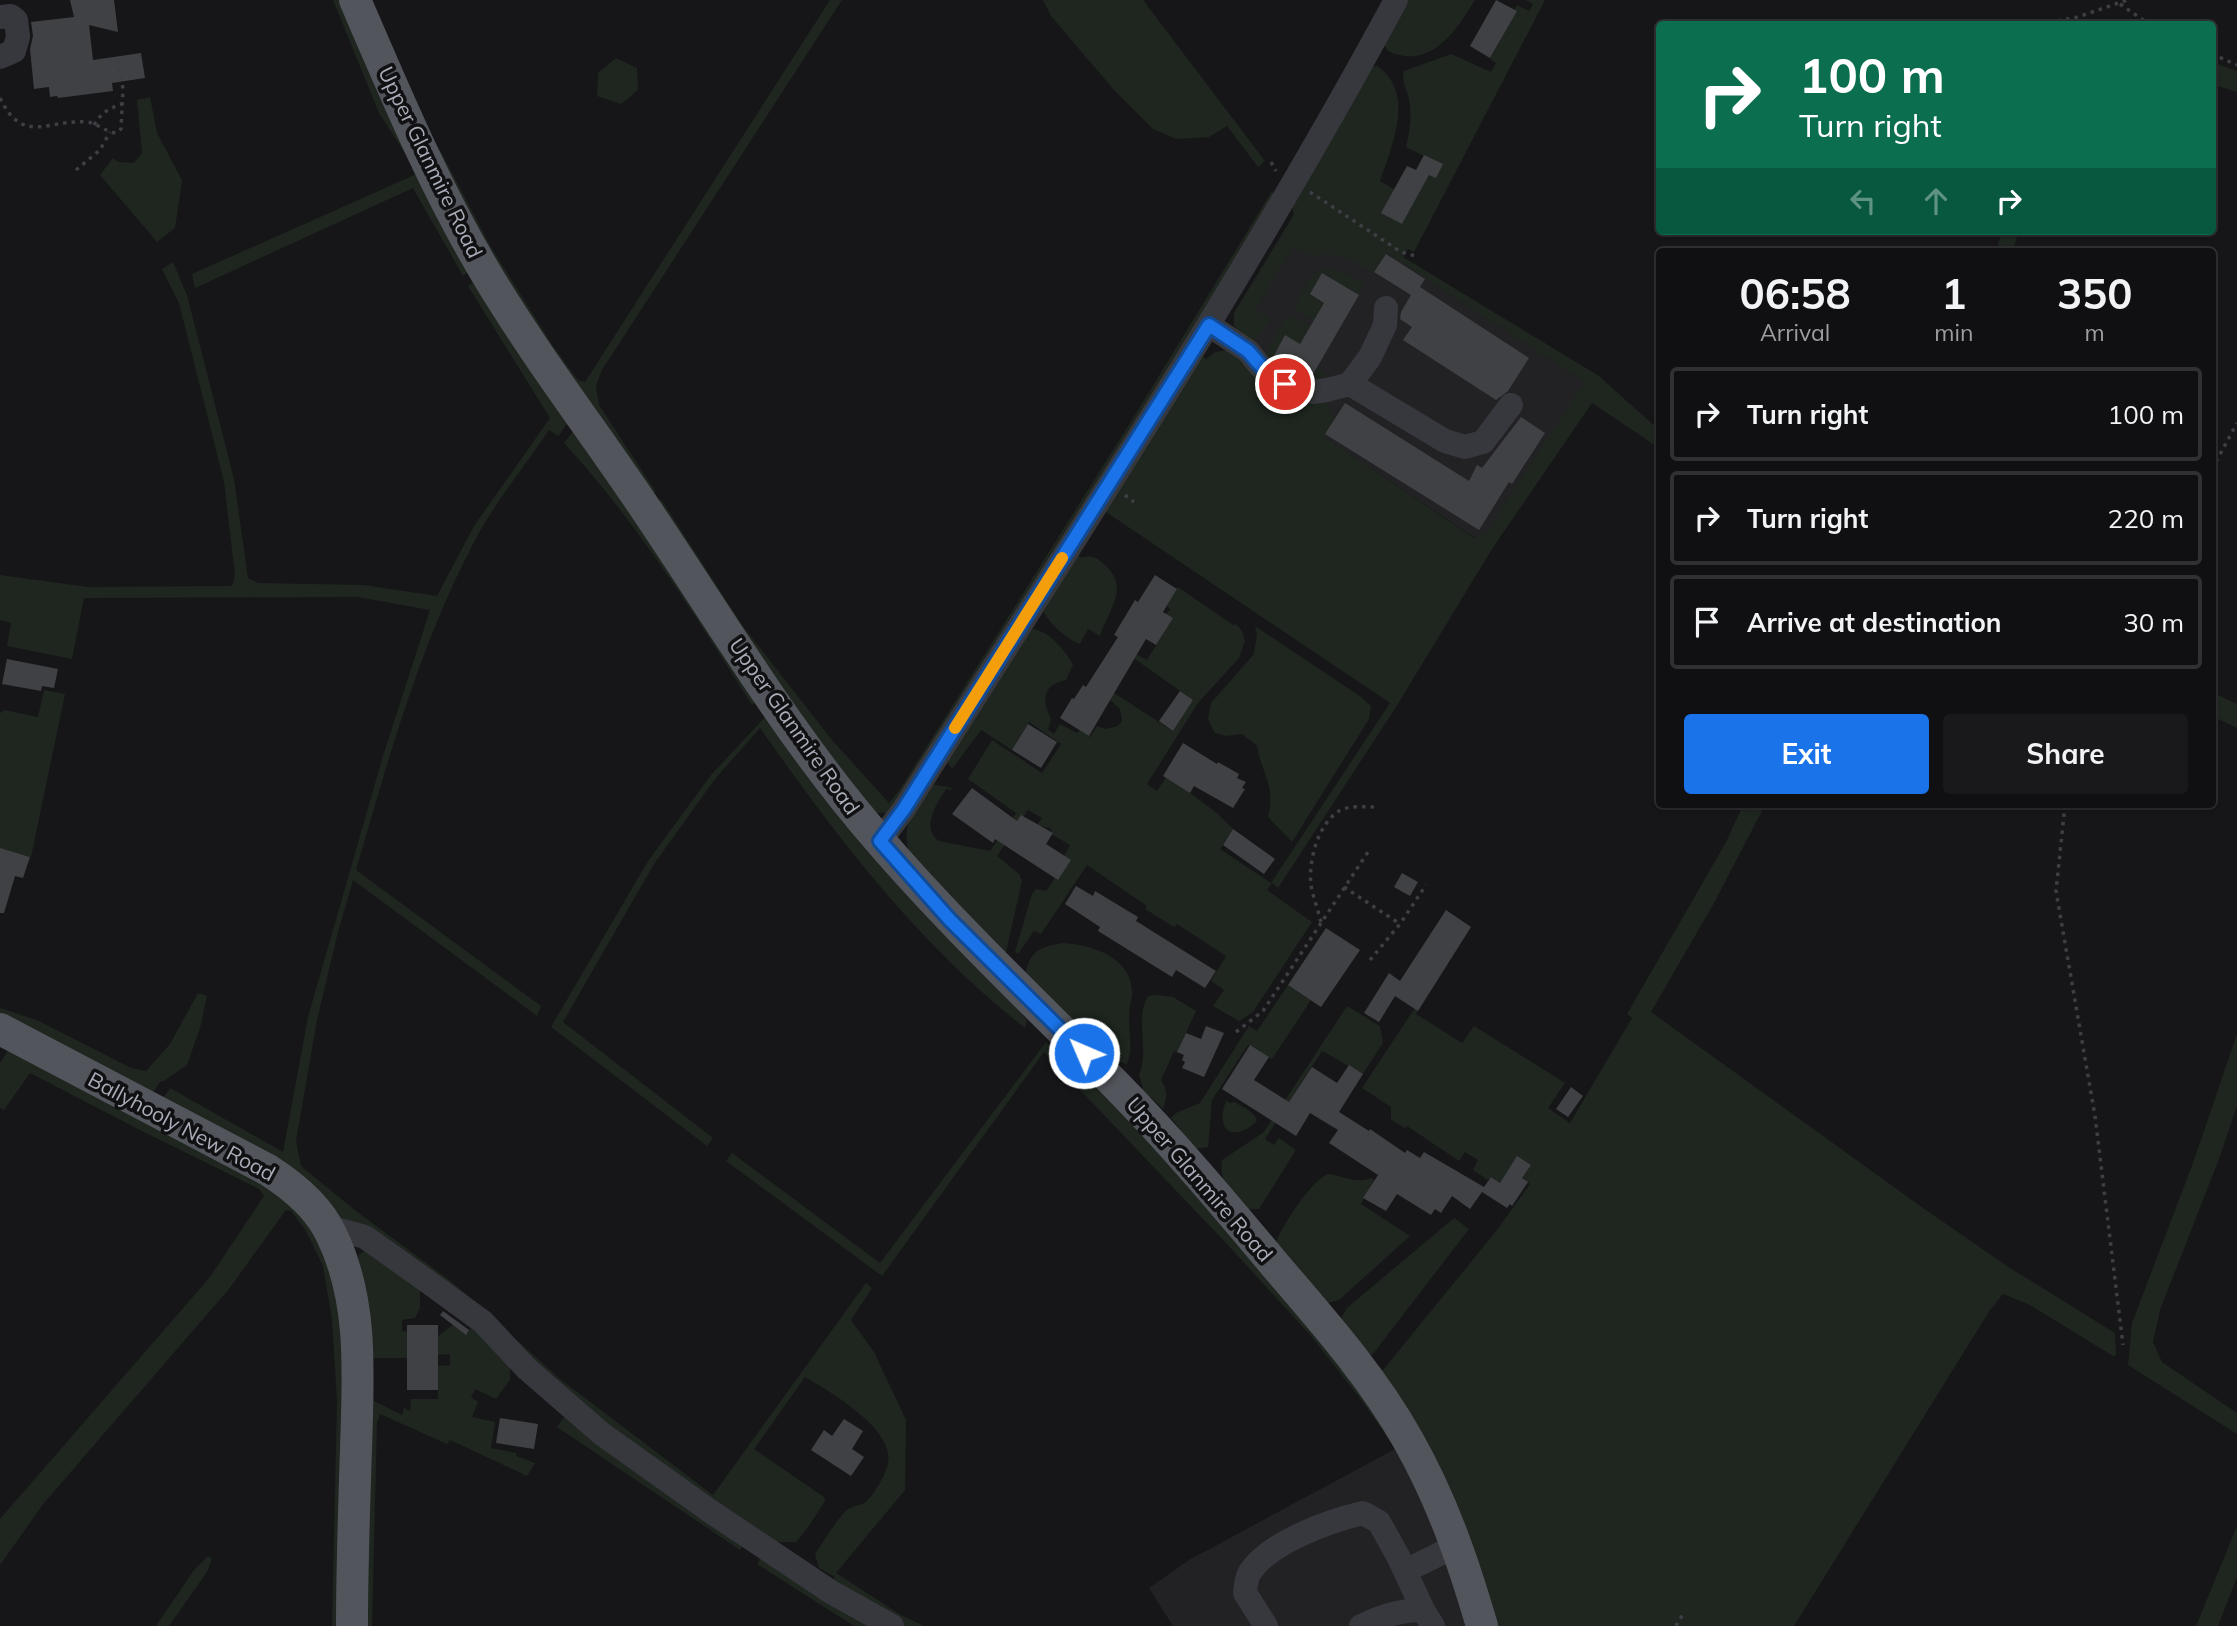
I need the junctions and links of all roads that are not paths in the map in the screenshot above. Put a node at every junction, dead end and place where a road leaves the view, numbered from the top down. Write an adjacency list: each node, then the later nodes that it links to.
1 (355, 0): 9 (main road, Upper Glanmire Road)
2 (1396, 0): 6 (street)
3 (0, 17): 4 (street)
4 (0, 57)
5 (1386, 308): 7 (street)
6 (1209, 325): 7 (street); 9 (street)
7 (1350, 384): 8 (street)
8 (1511, 405)
9 (880, 841): 12 (main road, Upper Glanmire Road)
10 (0, 1029): 11 (main road, Ballyhooly New Road)
11 (331, 1233): 15 (main road, Ballyhooly New Road); 16 (street)
12 (1458, 1545): 13 (street); 19 (main road, Upper Glanmire Road)
13 (1405, 1571): 14 (street); 17 (street)
14 (1428, 1618): 18 (street)
15 (352, 1626)
16 (892, 1626)
17 (1266, 1626)
18 (1362, 1626)
19 (1482, 1626)

